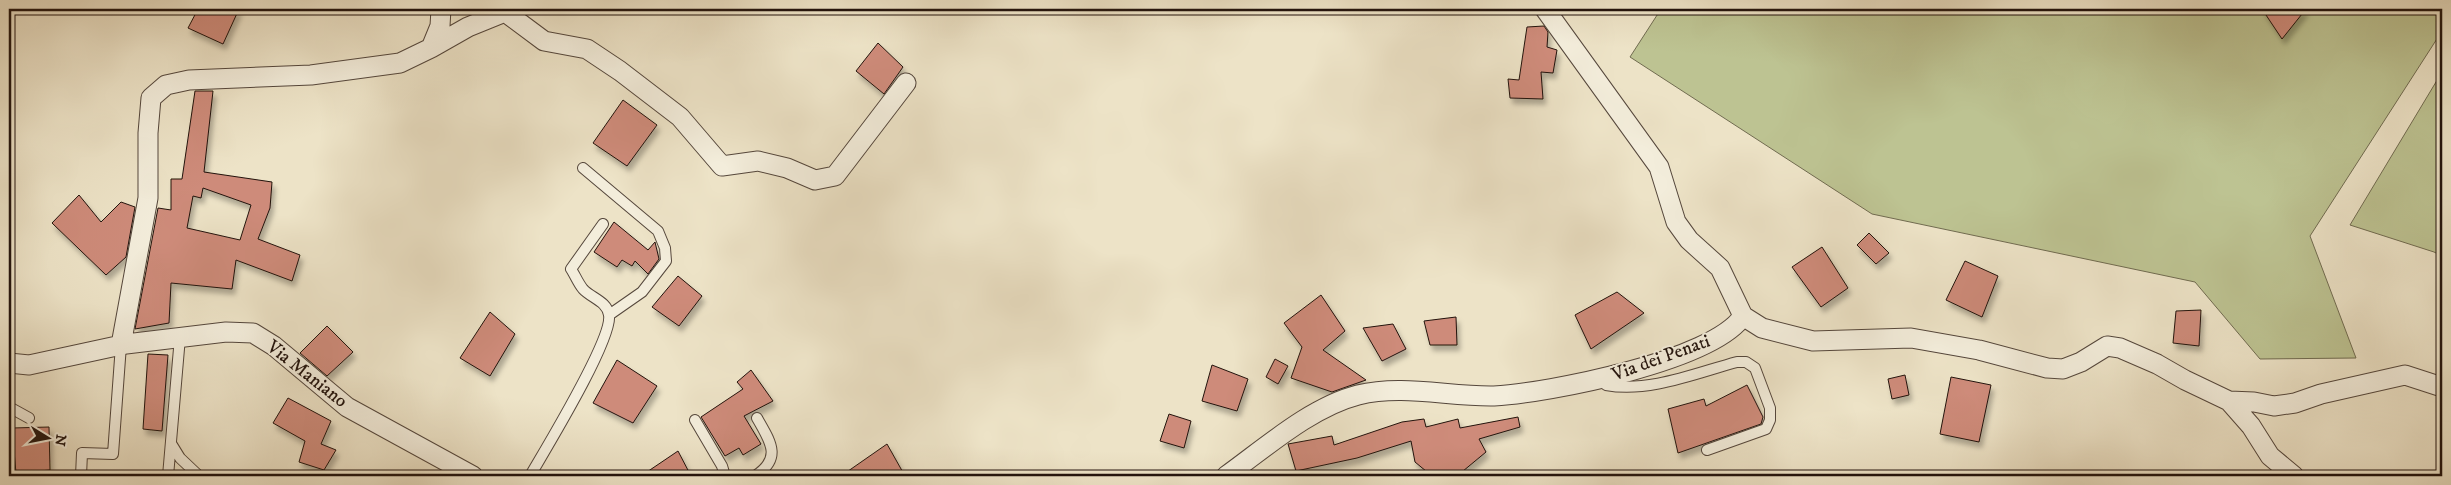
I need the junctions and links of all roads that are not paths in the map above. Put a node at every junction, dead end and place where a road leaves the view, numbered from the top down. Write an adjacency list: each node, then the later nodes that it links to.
1 (442, 9): 4 (street)
2 (1546, 9): 9 (street)
3 (509, 11): 4 (street); 5 (street)
4 (432, 48): 11 (street)
5 (906, 83)
6 (583, 168): 8 (lane)
7 (603, 224): 8 (lane)
8 (609, 315): 26 (lane)
9 (1743, 316): 13 (street, Via dei Penati); 15 (street)
10 (180, 338): 11 (street, Via Maniano); 20 (lane); 25 (street, Via Maniano)
11 (121, 345): 12 (street, Via Maniano); 22 (lane)
12 (9, 363)
13 (1601, 379): 21 (lane); 29 (street, Via dei Penati)
14 (2442, 388): 15 (street)
15 (2229, 401): 30 (street)
16 (9, 407): 17 (lane)
17 (29, 418)
18 (757, 418): 28 (lane)
19 (695, 420): 27 (lane)
20 (172, 445): 23 (lane); 24 (lane)
21 (1707, 450)
22 (81, 476)
23 (168, 476)
24 (199, 476)
25 (473, 476)
26 (530, 476)
27 (725, 476)
28 (756, 476)
29 (1226, 476)
30 (2294, 476)

